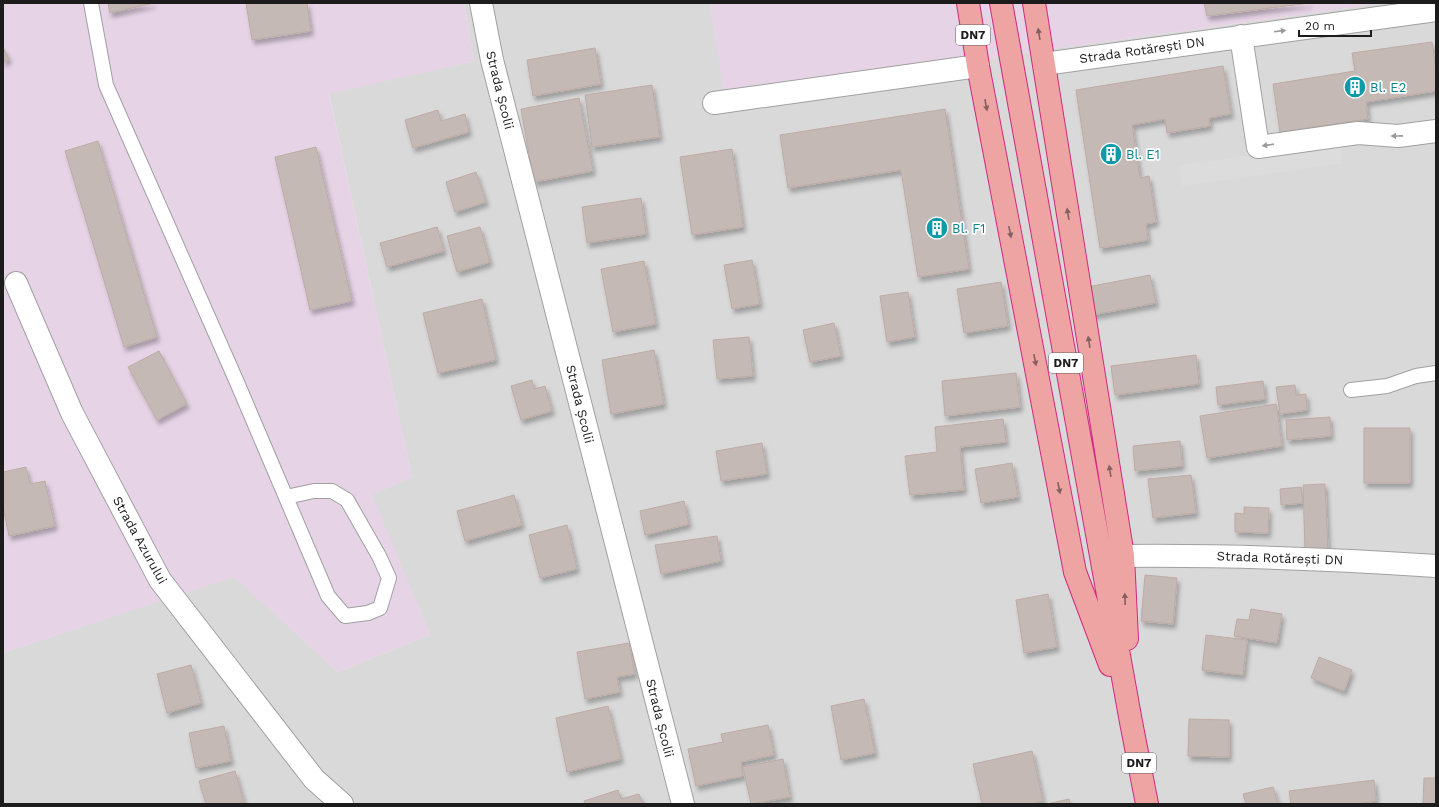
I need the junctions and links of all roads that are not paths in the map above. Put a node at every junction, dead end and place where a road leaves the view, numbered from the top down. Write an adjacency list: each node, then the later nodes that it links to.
1 (91, 3): 15 (lane)
2 (481, 3): 20 (street, Strada Școlii)
3 (968, 3): 9 (highway, DN7)
4 (1001, 3): 18 (highway, DN7)
5 (1034, 3): 8 (highway, DN7, one-way to 5)
6 (1436, 10): 7 (street, Strada Rotărești DN, one-way to 6)
7 (1241, 36): 8 (street, Strada Rotărești DN); 11 (street, one-way to 7)
8 (1044, 64): 16 (highway, DN7, one-way to 8)
9 (978, 66): 10 (street); 18 (highway, DN7, one-way to 18)
10 (714, 103)
11 (1436, 130)
12 (16, 283): 19 (street, Strada Azurului)
13 (1436, 373): 14 (lane)
14 (1351, 390)
15 (286, 497): 15 (lane)
16 (1123, 556): 17 (street, Strada Rotărești DN); 18 (highway, DN7, one-way to 16)
17 (1436, 566)
18 (1130, 722): 21 (highway, DN7)
19 (342, 804)
20 (683, 804)
21 (1147, 804)

